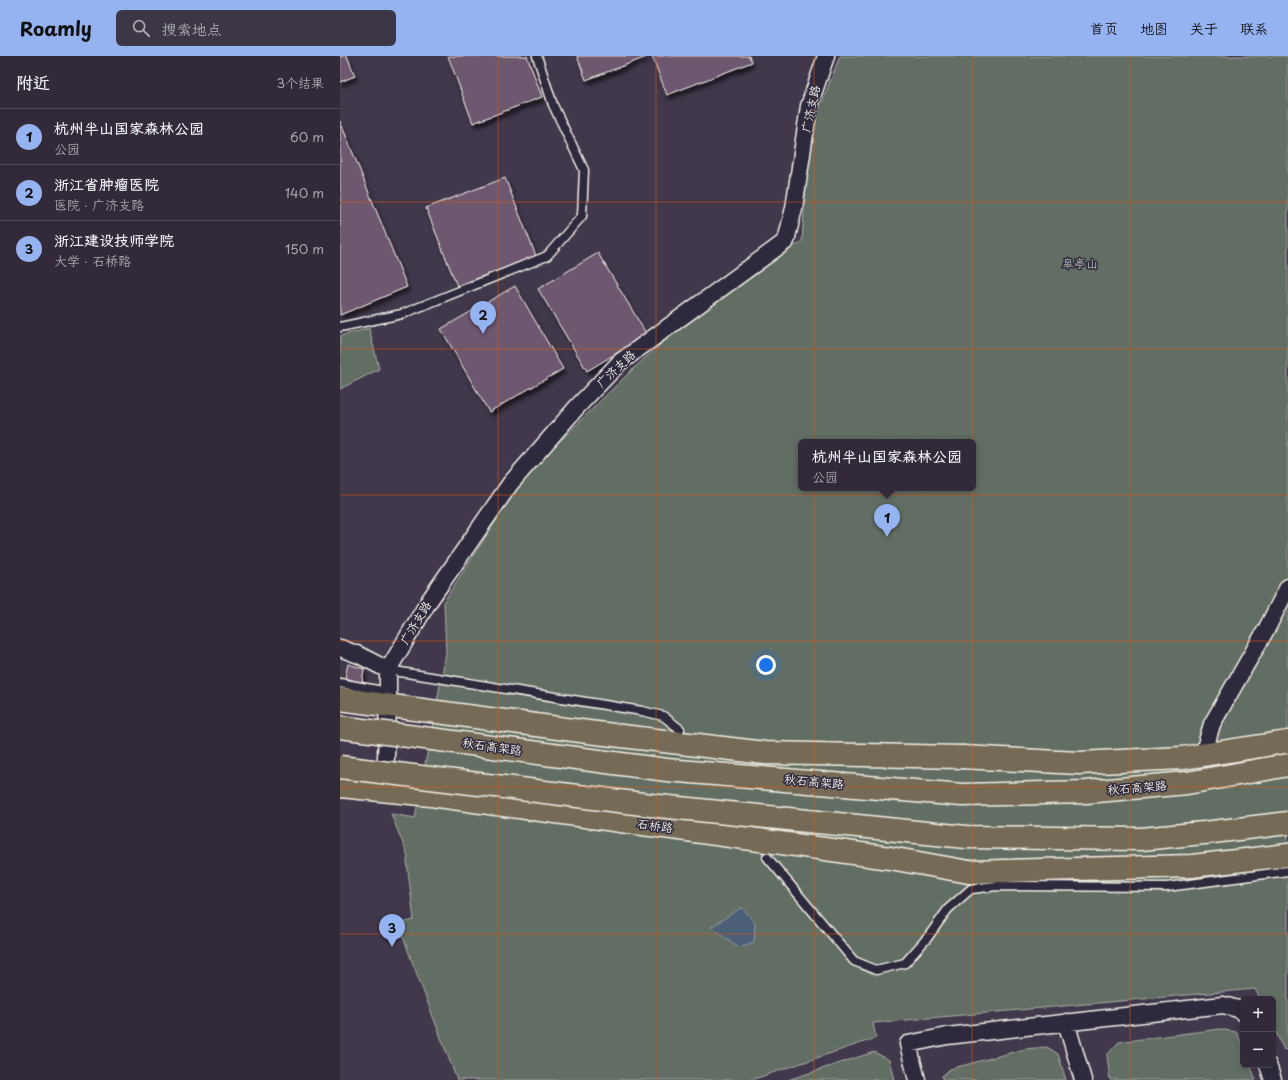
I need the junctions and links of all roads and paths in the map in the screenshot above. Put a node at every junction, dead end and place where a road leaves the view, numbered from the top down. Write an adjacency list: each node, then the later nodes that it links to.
1 (537, 56): 3 (lane)
2 (824, 57): 6 (street, 广济支路)
3 (340, 327)
4 (1288, 588): 13 (street)
5 (340, 648): 6 (street)
6 (388, 670): 9 (street); 11 (lane)
7 (340, 683): 9 (lane)
8 (340, 699): 9 (main road)
9 (388, 699): 13 (main road); 17 (street)
10 (340, 728): 14 (main road, 秋石高架路, bridge)
11 (680, 729)
12 (1288, 742): 13 (main road)
13 (1203, 755)
14 (1288, 765)
15 (340, 767): 18 (main road, bridge)
16 (340, 786): 17 (main road, 石桥路)
17 (385, 790): 19 (main road, 石桥路)
18 (1288, 823)
19 (1288, 854)
20 (767, 857): 21 (lane)
21 (1288, 871)
22 (1240, 1011): 23 (street)
23 (1066, 1022): 25 (street); 26 (street)
24 (1269, 1068): 27 (street)
25 (917, 1080)
26 (1083, 1080)
27 (1273, 1080)

